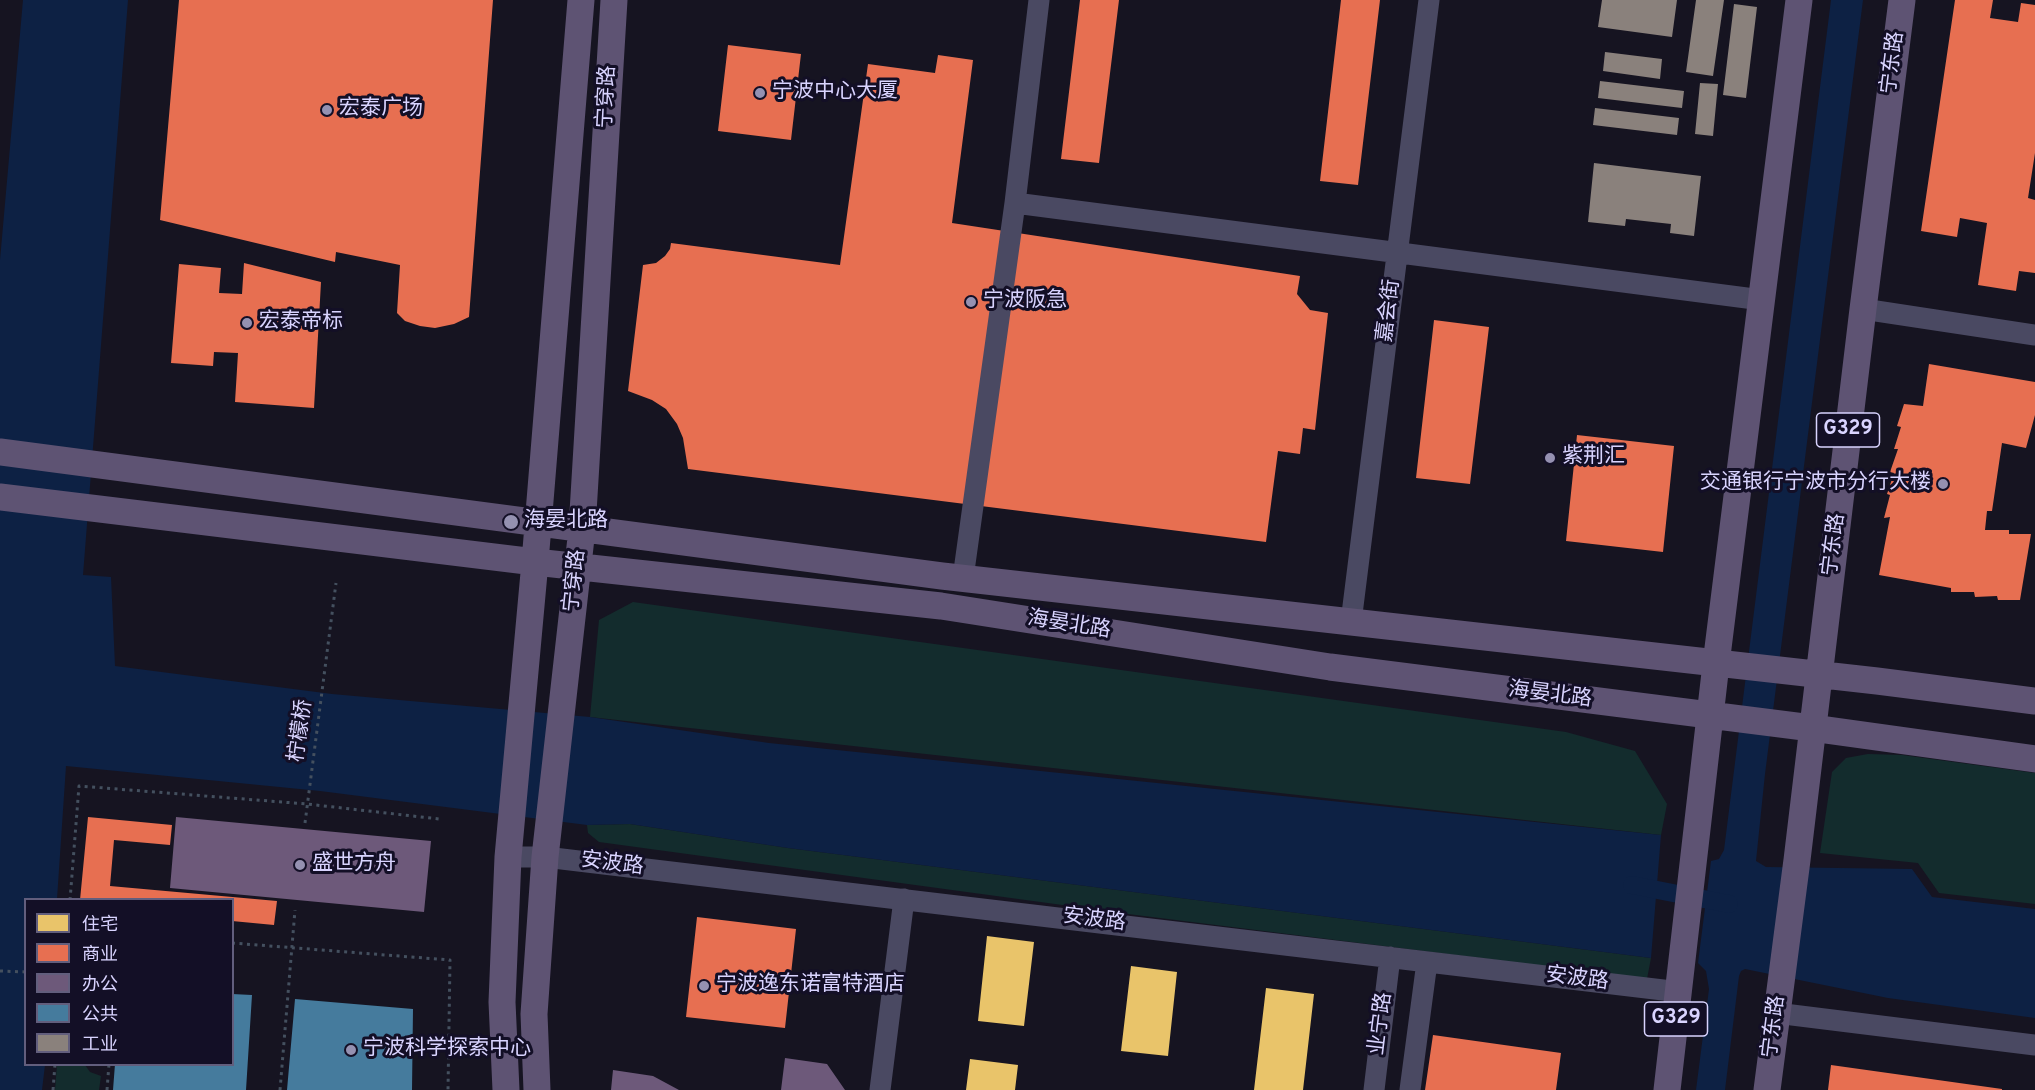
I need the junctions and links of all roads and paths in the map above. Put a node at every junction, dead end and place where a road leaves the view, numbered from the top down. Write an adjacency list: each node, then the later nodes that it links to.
1 (581, 0): 14 (main road, 宁穿路)
2 (614, 0): 15 (main road, 宁穿路)
3 (1039, 0): 7 (street)
4 (1429, 0): 8 (street, 嘉会街)
5 (1799, 0): 9 (main road, G329)
6 (1902, 0): 10 (main road, 宁东路 / G329)
7 (1015, 203): 8 (street); 18 (street)
8 (1397, 253): 9 (street); 20 (street, 嘉会街)
9 (1762, 300): 21 (main road, G329)
10 (1863, 309): 11 (street); 22 (main road, 宁东路 / G329)
11 (2035, 335)
12 (0, 452): 14 (main road, 海晏北路)
13 (0, 497): 16 (main road, 海晏北路)
14 (538, 523): 15 (main road, 海晏北路); 16 (main road, 宁穿路)
15 (582, 529): 17 (main road, 宁穿路); 18 (main road, 海晏北路)
16 (535, 562): 17 (main road, 海晏北路); 30 (main road, 宁穿路)
17 (578, 566): 24 (main road, 海晏北路); 31 (main road, 宁穿路)
18 (963, 578): 20 (main road, 海晏北路)
19 (336, 583): 27 (path, 柠檬桥)
20 (1351, 622): 21 (main road, 海晏北路)
21 (1716, 664): 22 (main road, 海晏北路); 24 (main road, G329)
22 (1819, 675): 23 (main road, 海晏北路); 25 (main road, 宁东路 / G329)
23 (2035, 701)
24 (1710, 717): 25 (main road, 海晏北路); 41 (main road, G329)
25 (1812, 728): 26 (main road, 海晏北路); 42 (main road, 宁东路 / G329)
26 (2035, 759)
27 (307, 804): 28 (path); 29 (path, 柠檬桥); 32 (path)
28 (439, 819)
29 (305, 824)
30 (508, 857): 31 (street, 安波路); 50 (main road, 宁穿路)
31 (545, 857): 33 (street, 安波路); 51 (main road, 宁穿路)
32 (70, 898)
33 (904, 899): 37 (street, 安波路); 52 (street)
34 (295, 910): 36 (path)
35 (234, 943): 36 (path)
36 (292, 947): 48 (path); 49 (path)
37 (1390, 957): 38 (street, 安波路); 53 (street, 业宁路)
38 (1427, 962): 41 (street, 安波路); 54 (street, 业宁路)
39 (0, 971): 40 (path)
40 (24, 972)
41 (1680, 992): 55 (main road, G329)
42 (1776, 1013): 43 (street); 56 (main road, 宁东路 / G329)
43 (2035, 1045)
44 (55, 1066): 46 (path)
45 (109, 1066): 47 (path)
46 (53, 1090)
47 (107, 1090)
48 (280, 1090)
49 (448, 1090)
50 (507, 1090)
51 (537, 1090)
52 (880, 1090)
53 (1374, 1090)
54 (1410, 1090)
55 (1667, 1090)
56 (1767, 1090)

